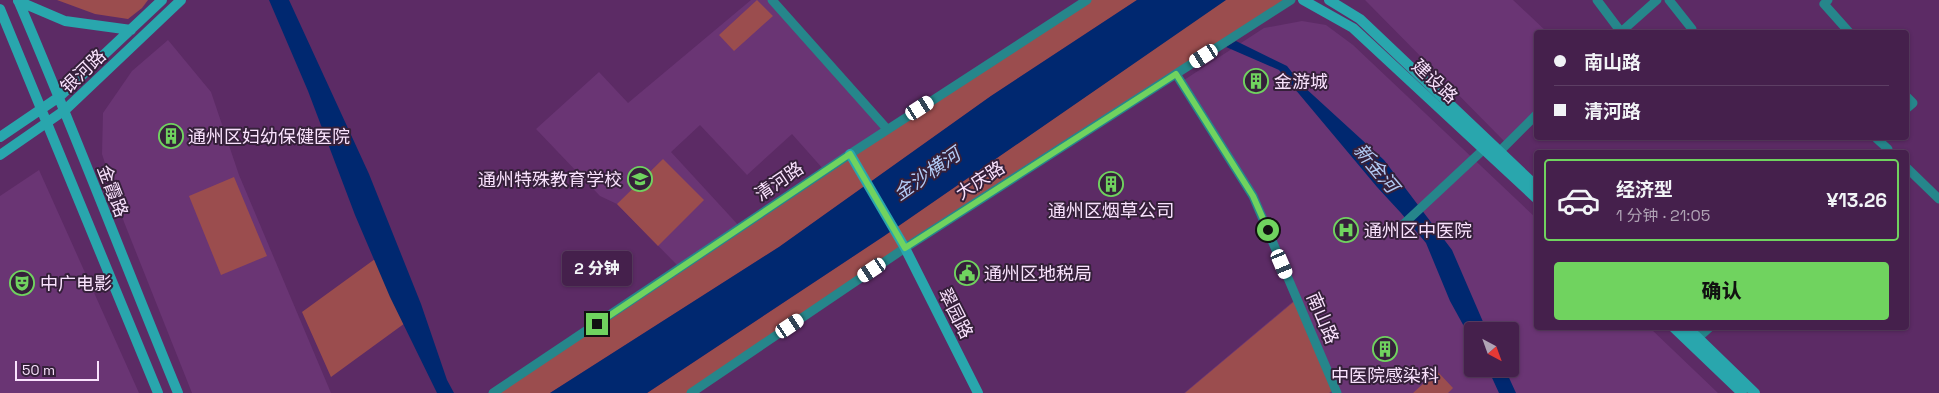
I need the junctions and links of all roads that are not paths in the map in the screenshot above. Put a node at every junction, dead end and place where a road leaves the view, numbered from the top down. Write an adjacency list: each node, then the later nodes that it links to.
1 (18, 0): 15 (main road); 20 (main road, 金霞路)
2 (162, 0): 15 (main road, 银河路)
3 (181, 0): 22 (main road, 银河路)
4 (772, 0): 25 (street)
5 (1087, 0): 25 (street, 清河路)
6 (1291, 0): 19 (street, 大庆路)
7 (1303, 0): 28 (main road, 建设路)
8 (1329, 0): 30 (main road, 建设路)
9 (1597, 0): 16 (street)
10 (1657, 0): 17 (street)
11 (1669, 0): 14 (street)
12 (1828, 0): 18 (street)
13 (0, 9): 21 (main road, 金霞路)
14 (1692, 29)
15 (131, 30): 20 (main road, 银河路)
16 (1620, 30)
17 (1623, 30)
18 (1848, 30)
19 (1176, 74): 38 (street, 大庆路); 48 (street, 南山路)
20 (59, 97): 21 (main road, 银河路); 22 (main road, 金霞路)
21 (42, 109): 24 (main road, 金霞路); 26 (main road, 银河路)
22 (65, 110): 24 (main road, 银河路); 44 (main road, 金霞路)
23 (1534, 117): 30 (street)
24 (47, 123): 32 (main road, 银河路); 43 (main road, 金霞路)
25 (887, 129): 31 (street, 清河路)
26 (0, 137)
27 (1878, 140): 29 (street)
28 (1484, 149): 35 (main road, 建设路); 37 (street)
29 (1887, 150)
30 (1499, 152): 34 (main road, 建设路)
31 (850, 154): 38 (main road, 翠园路); 45 (street, 清河路)
32 (0, 155)
33 (1909, 170): 36 (street)
34 (1534, 184)
35 (1534, 196)
36 (1939, 199)
37 (1395, 232)
38 (905, 248): 46 (street, 大庆路); 47 (main road, 翠园路)
39 (1676, 330): 49 (main road)
40 (1690, 330): 42 (main road)
41 (1707, 330): 42 (street)
42 (1698, 338): 50 (main road)
43 (158, 393)
44 (178, 393)
45 (493, 393)
46 (691, 393)
47 (978, 393)
48 (1337, 393)
49 (1742, 393)
50 (1755, 393)

